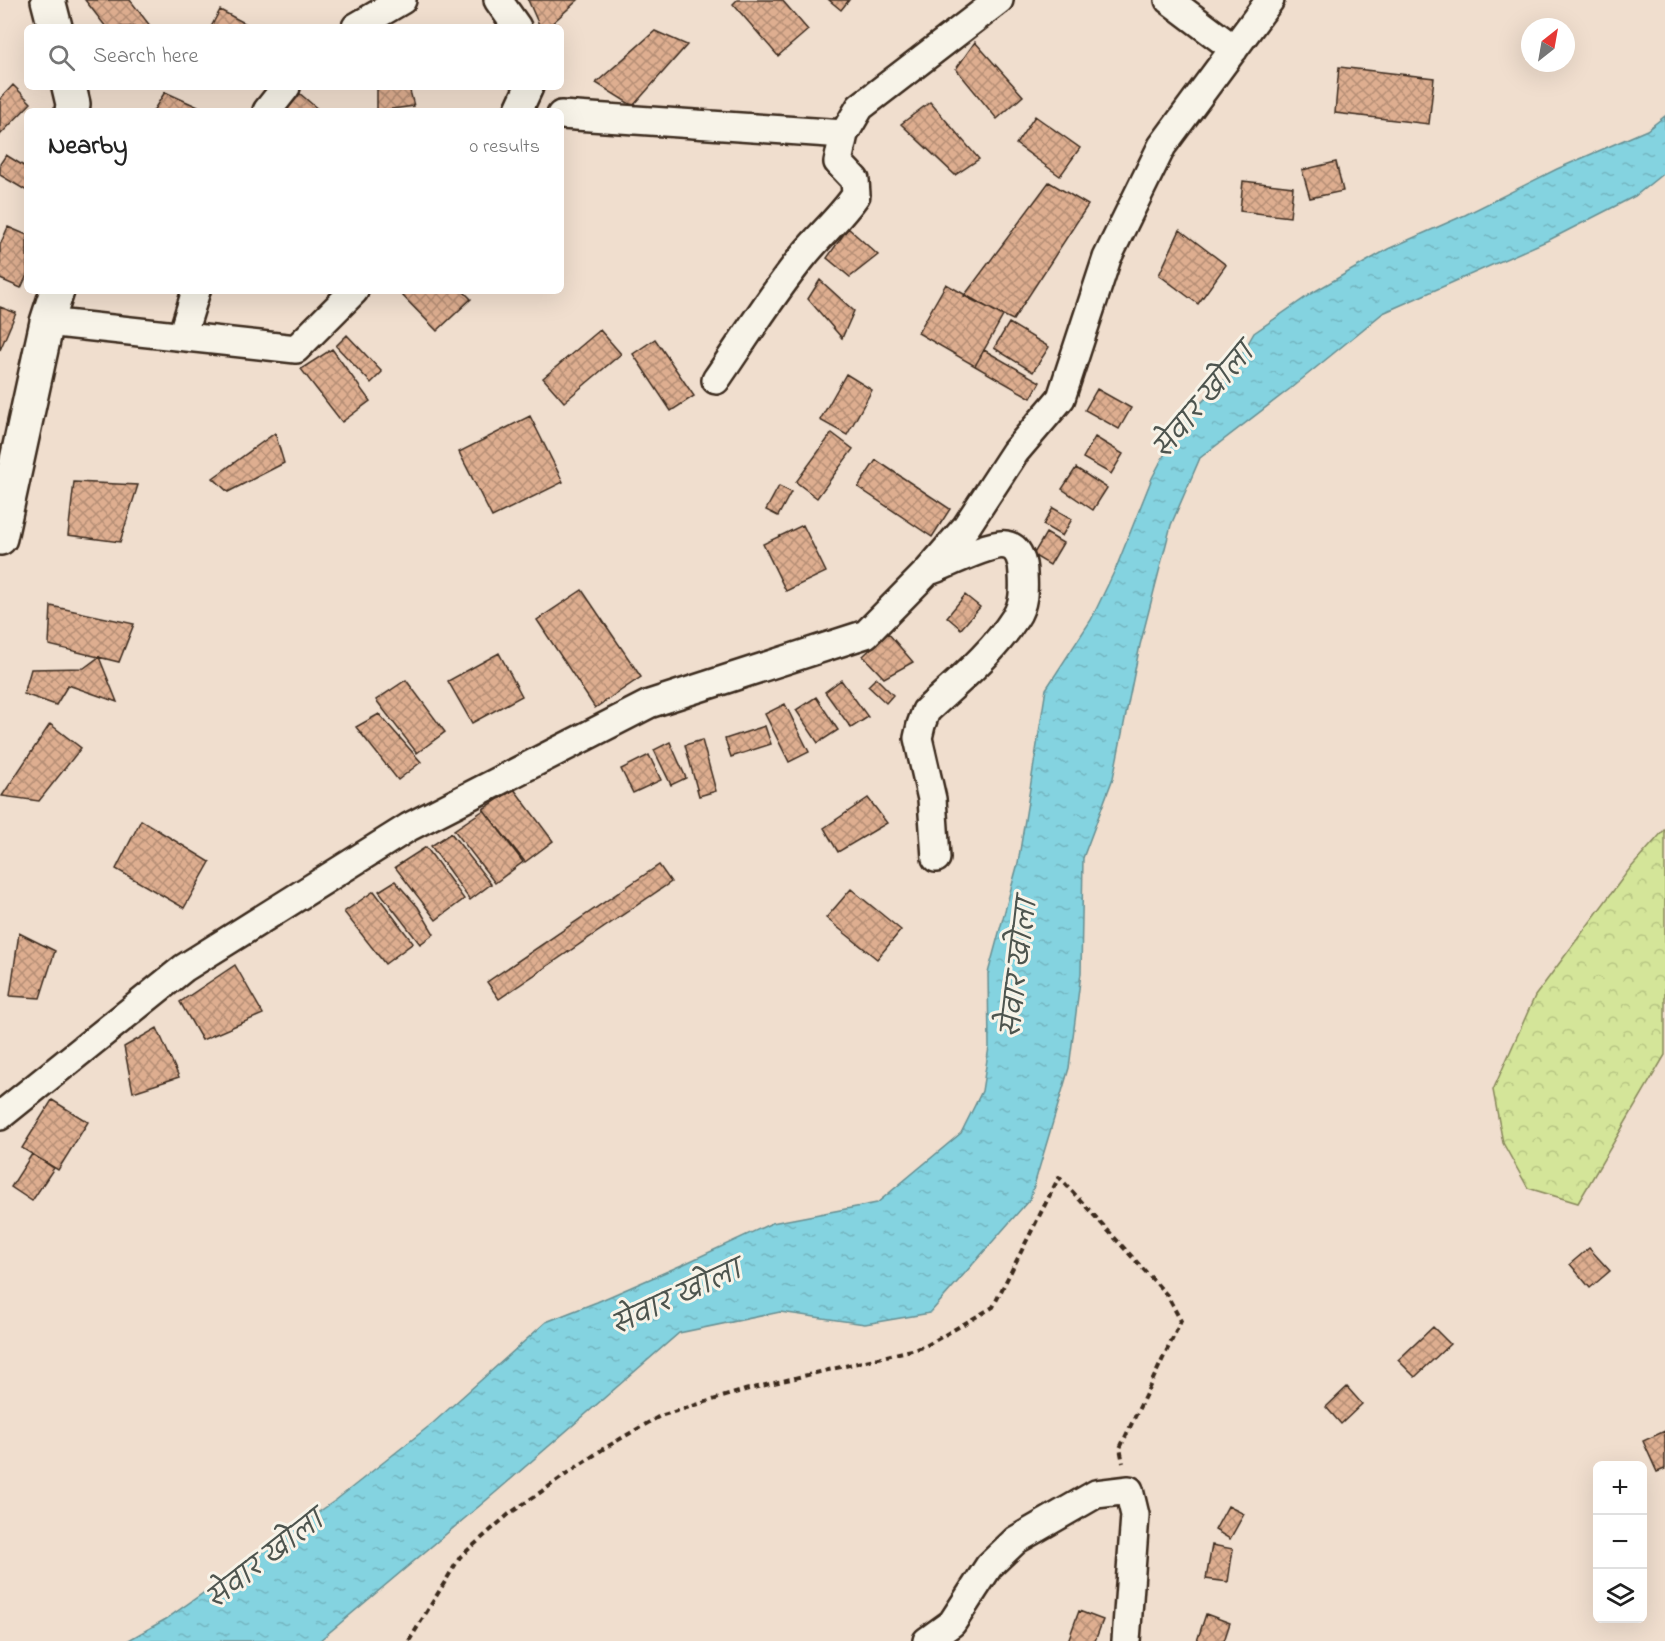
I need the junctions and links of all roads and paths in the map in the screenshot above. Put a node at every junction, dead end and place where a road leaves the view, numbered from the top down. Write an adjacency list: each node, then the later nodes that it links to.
1 (48, 0): 7 (street)
2 (402, 0): 8 (street)
3 (498, 0): 9 (street)
4 (999, 0): 18 (street)
5 (1169, 0): 10 (street)
6 (1270, 0): 10 (street)
7 (54, 24)
8 (361, 24)
9 (515, 24)
10 (1234, 49): 26 (street)
11 (70, 90): 14 (street)
12 (284, 90): 15 (street)
13 (528, 90): 16 (street)
14 (72, 108)
15 (269, 108)
16 (519, 108)
17 (564, 115): 18 (street)
18 (844, 134): 24 (street)
19 (56, 294): 22 (street)
20 (195, 294): 23 (street)
21 (351, 294): 23 (street)
22 (47, 322): 23 (street); 25 (street)
23 (182, 336)
24 (716, 380)
25 (0, 538)
26 (928, 572): 27 (street); 28 (street)
27 (936, 858)
28 (0, 1116)
29 (1129, 1490): 30 (path); 31 (street); 32 (street)
30 (409, 1641)
31 (927, 1641)
32 (1126, 1641)

